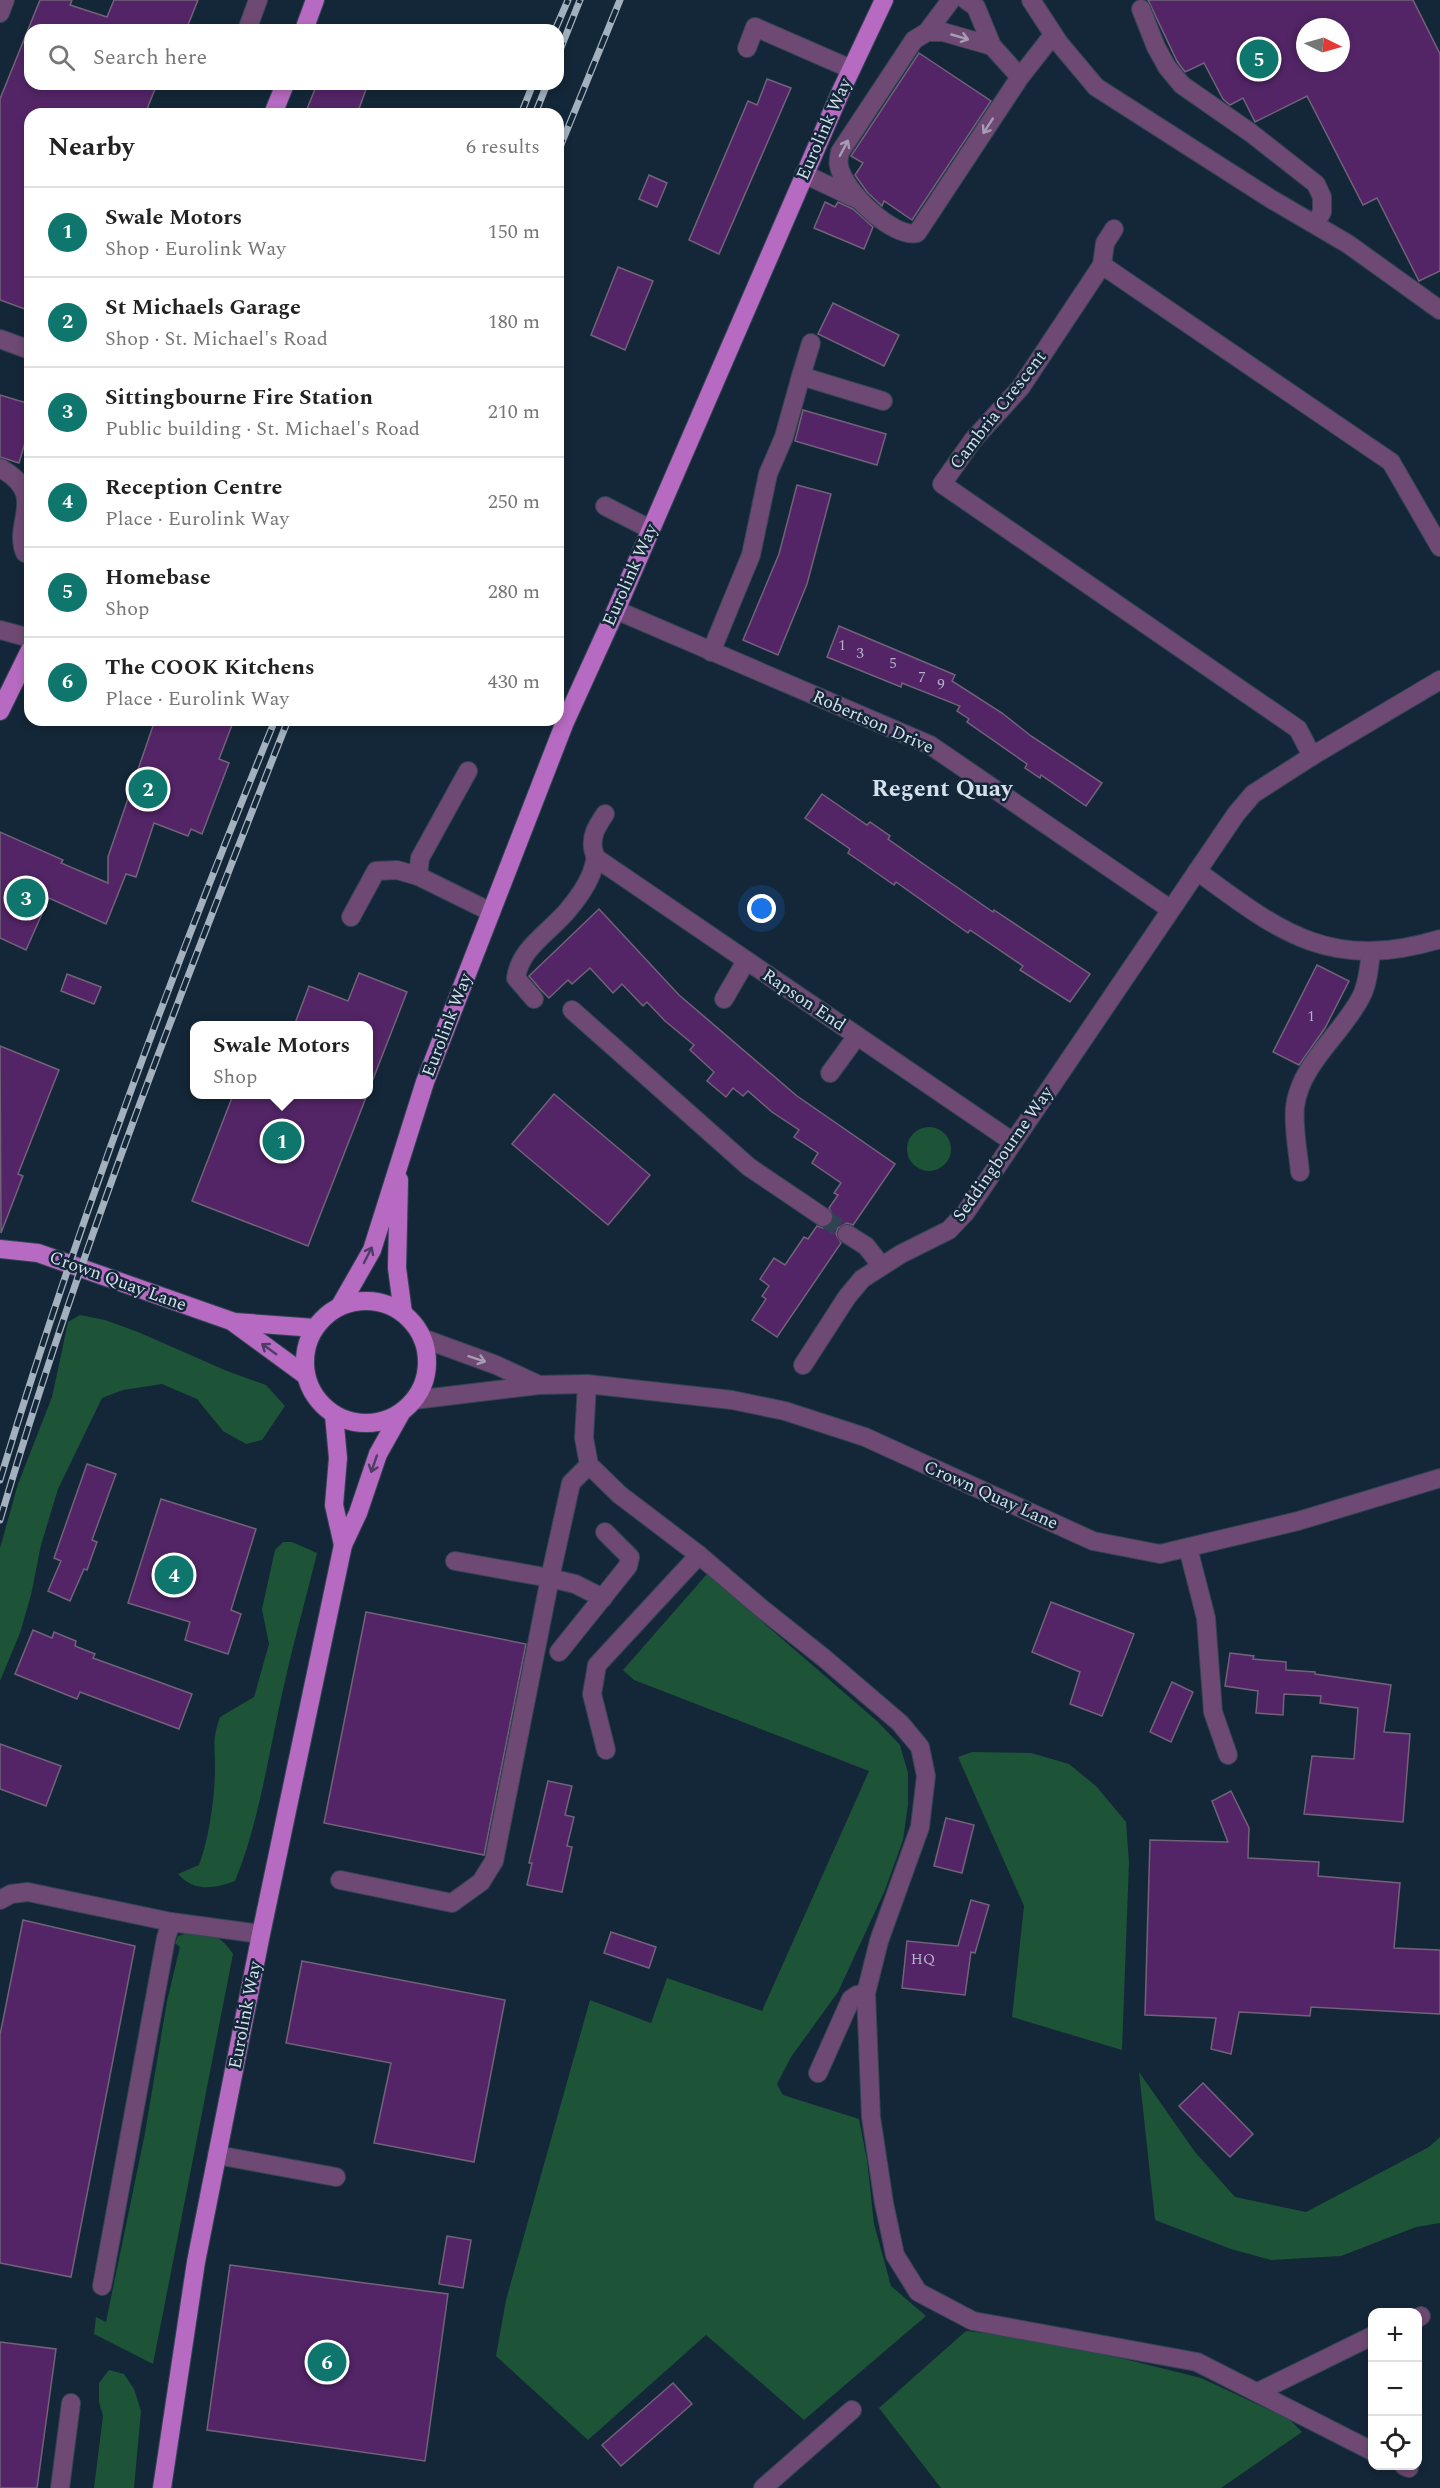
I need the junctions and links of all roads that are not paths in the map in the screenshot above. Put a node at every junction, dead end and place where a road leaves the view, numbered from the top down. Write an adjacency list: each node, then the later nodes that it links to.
1 (258, 0): 8 (street)
2 (315, 0): 9 (main road)
3 (884, 0): 14 (main road, Eurolink Way)
4 (951, 0): 10 (street)
5 (966, 0): 12 (street)
6 (1031, 0): 11 (street)
7 (1141, 9): 20 (street)
8 (249, 24)
9 (306, 24)
10 (927, 32): 12 (street, one-way to 12); 19 (street, one-way to 10)
11 (1053, 35): 15 (street); 20 (street)
12 (993, 46): 15 (street)
13 (747, 48): 14 (street)
14 (851, 69): 18 (main road, Eurolink Way)
15 (1020, 78): 19 (street, one-way to 19)
16 (282, 90): 17 (main road)
17 (275, 108)
18 (804, 174): 19 (street); 33 (main road, Eurolink Way)
19 (857, 199)
20 (1315, 224): 23 (street)
21 (1114, 229): 22 (street)
22 (1102, 265): 34 (street); 45 (street, Cambria Crescent)
23 (1440, 310)
24 (0, 339): 26 (street)
25 (811, 343): 27 (street)
26 (24, 348)
27 (801, 376): 28 (street); 39 (street)
28 (883, 401)
29 (0, 468): 30 (street)
30 (24, 494)
31 (605, 506): 33 (street)
32 (24, 522): 35 (street)
33 (650, 530): 36 (main road, Eurolink Way)
34 (1440, 547)
35 (24, 551)
36 (615, 610): 39 (street, Robertson Drive); 43 (main road, Eurolink Way)
37 (0, 630): 38 (street)
38 (24, 636)
39 (711, 652): 51 (street, Robertson Drive)
40 (24, 662): 42 (main road)
41 (1440, 681): 45 (street)
42 (0, 711)
43 (564, 725)
44 (563, 726): 52 (main road, Eurolink Way)
45 (1312, 756): 49 (street)
46 (468, 771): 50 (street)
47 (605, 814): 48 (street)
48 (596, 858): 56 (street, Rapson End); 57 (street)
49 (1197, 871): 51 (street); 55 (street)
50 (418, 876): 52 (street); 53 (street)
51 (1170, 909): 62 (street, Seddingbourne Way)
52 (491, 912): 63 (main road, Eurolink Way)
53 (351, 917)
54 (1440, 939): 55 (street)
55 (1371, 952): 64 (street)
56 (746, 961): 58 (street); 60 (street, Rapson End)
57 (534, 999)
58 (724, 999)
59 (572, 1010): 65 (street)
60 (857, 1036): 61 (street); 62 (street, Rapson End)
61 (830, 1073)
62 (1013, 1142): 68 (street, Seddingbourne Way)
63 (400, 1159): 69 (main road, Eurolink Way, one-way to 63); 70 (main road, Eurolink Way)
64 (1300, 1172)
65 (823, 1218)
66 (847, 1234): 68 (street)
67 (0, 1249): 71 (main road, Crown Quay Lane)
68 (881, 1265): 74 (street, Seddingbourne Way)
69 (340, 1306): 70 (main road); 72 (main road)
70 (403, 1313): 73 (main road)
71 (234, 1322): 72 (main road, Crown Quay Lane); 75 (main road, Crown Quay Lane, one-way to 71)
72 (315, 1328): 75 (main road)
73 (422, 1338): 77 (street, Crown Quay Lane, one-way to 77); 78 (main road)
74 (802, 1365)
75 (305, 1375): 79 (main road)
76 (587, 1384): 77 (street, Crown Quay Lane); 80 (street); 84 (street, Crown Quay Lane)
77 (539, 1385): 78 (street, Crown Quay Lane)
78 (408, 1406): 79 (main road); 83 (main road, Eurolink Way, one-way to 83)
79 (334, 1415): 83 (main road, Eurolink Way)
80 (589, 1465): 85 (street); 87 (street)
81 (1440, 1478): 84 (street, Crown Quay Lane)
82 (605, 1532): 88 (street)
83 (343, 1545): 95 (main road, Eurolink Way)
84 (1188, 1548): 91 (street)
85 (699, 1555): 90 (street); 96 (street)
86 (455, 1561): 87 (street)
87 (550, 1578): 88 (street); 92 (street)
88 (603, 1598): 89 (street)
89 (559, 1652)
90 (606, 1750)
91 (1228, 1755)
92 (340, 1880)
93 (0, 1900): 94 (street)
94 (171, 1922): 95 (street); 100 (street)
95 (261, 1934): 98 (main road, Eurolink Way)
96 (866, 1993): 97 (street); 102 (street)
97 (818, 2073)
98 (217, 2155): 99 (street); 107 (main road, Eurolink Way)
99 (336, 2177)
100 (102, 2286)
101 (1368, 2338): 102 (street)
102 (1258, 2392): 105 (street)
103 (71, 2403): 106 (street)
104 (852, 2410): 108 (street)
105 (1368, 2449)
106 (60, 2488)
107 (162, 2488)
108 (763, 2488)

